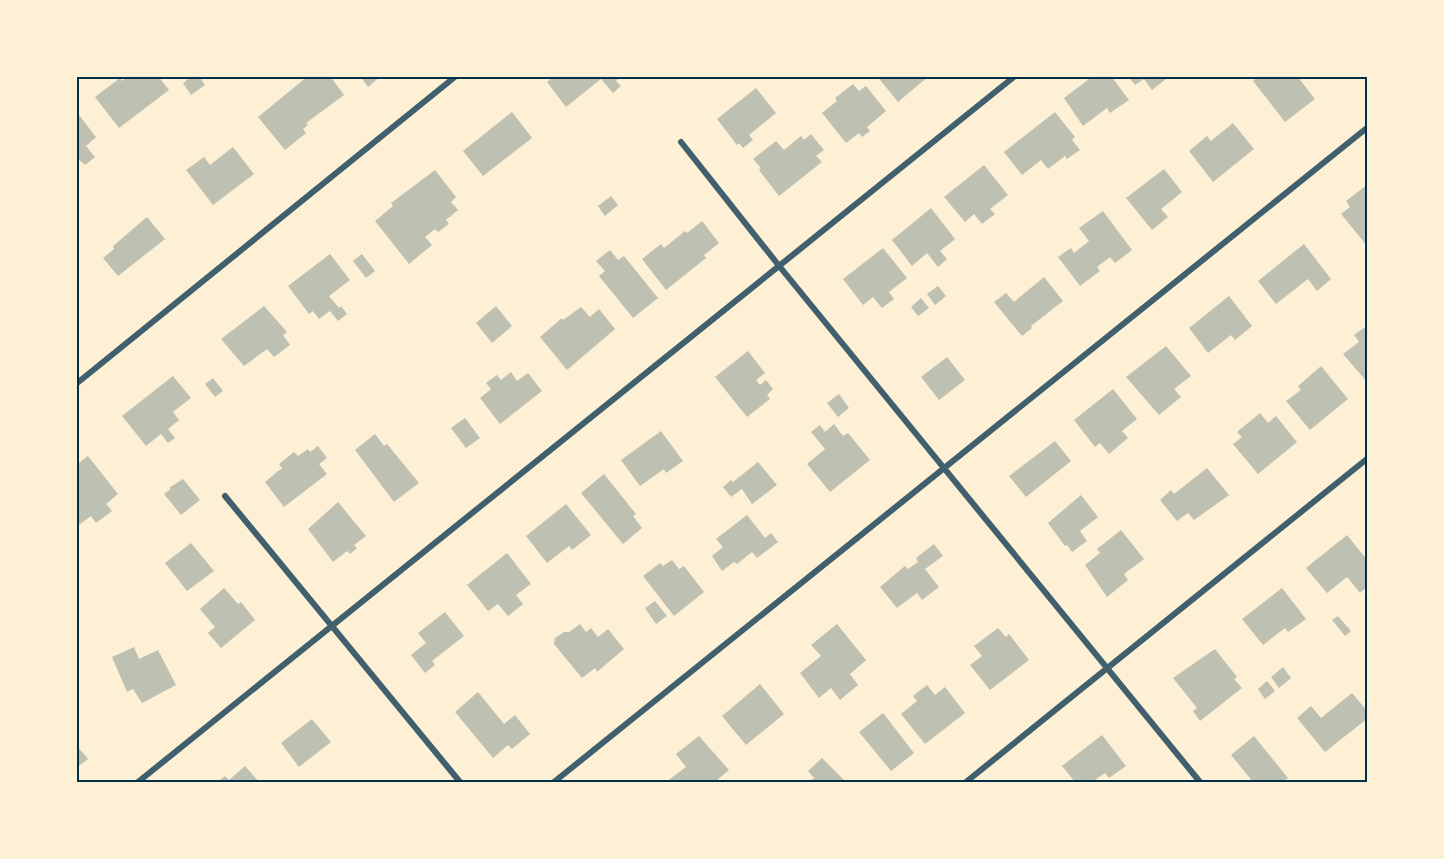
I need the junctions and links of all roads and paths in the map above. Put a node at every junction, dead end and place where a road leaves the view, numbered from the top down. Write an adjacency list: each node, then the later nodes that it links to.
1 (456, 76): 6 (street)
2 (1015, 76): 5 (street)
3 (1368, 127): 8 (street)
4 (681, 142): 5 (street)
5 (780, 267): 8 (street); 10 (street)
6 (76, 384)
7 (1368, 458): 11 (street)
8 (944, 467): 11 (street); 14 (street)
9 (225, 496): 10 (street)
10 (332, 626): 12 (street); 13 (street)
11 (1107, 667): 15 (street); 16 (street)
12 (138, 783)
13 (460, 783)
14 (554, 783)
15 (966, 783)
16 (1200, 783)

